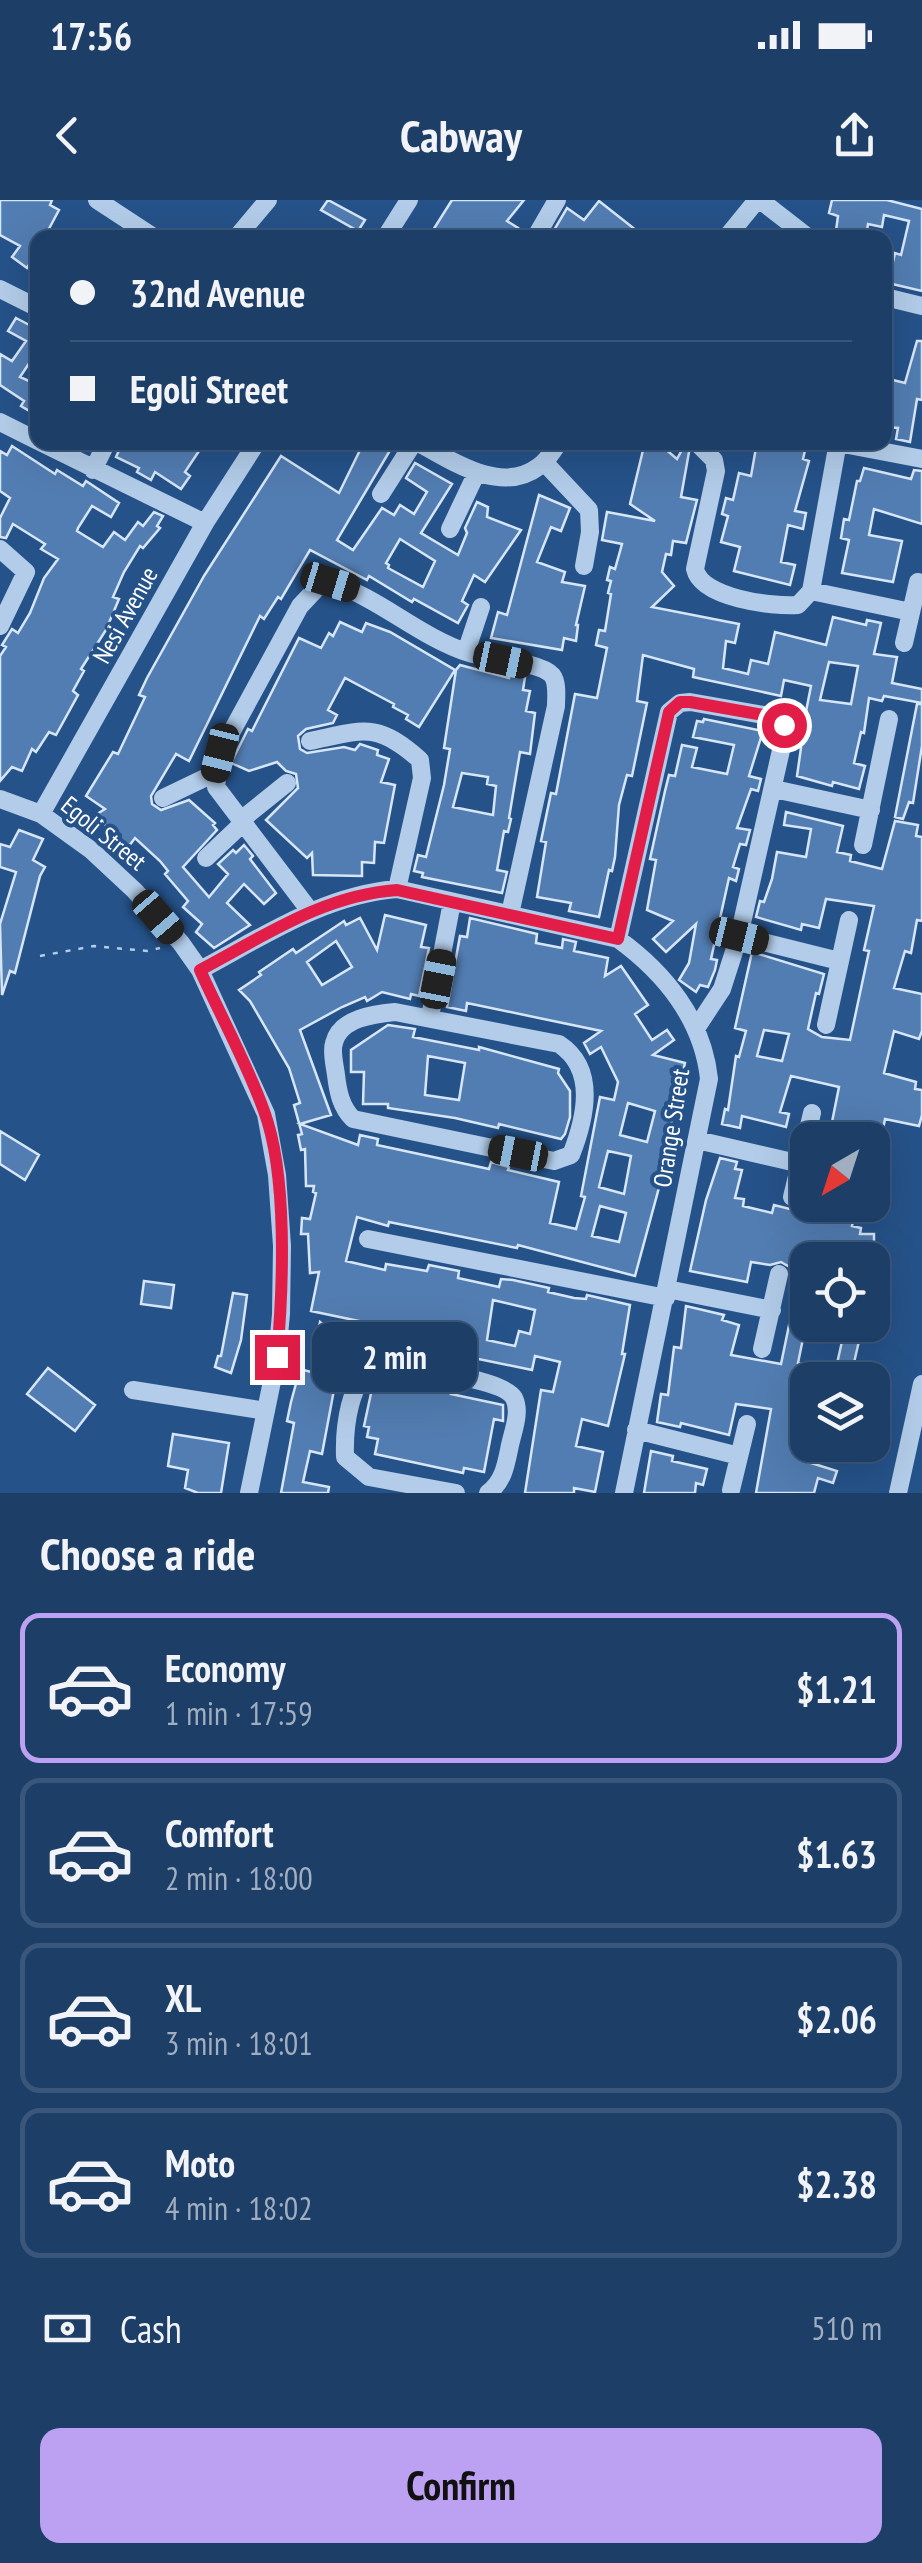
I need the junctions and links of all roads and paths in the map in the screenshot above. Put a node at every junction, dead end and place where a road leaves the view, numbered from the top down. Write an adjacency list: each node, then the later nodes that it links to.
1 (97, 200): 6 (street)
2 (268, 200): 7 (street)
3 (408, 200): 8 (street)
4 (557, 200): 9 (street)
5 (758, 200): 10 (street); 11 (street)
6 (143, 230)
7 (243, 230)
8 (390, 230)
9 (540, 230)
10 (733, 230)
11 (798, 230)
12 (0, 289): 14 (street)
13 (892, 299): 15 (street)
14 (30, 304)
15 (922, 306)
16 (0, 422): 17 (street)
17 (30, 437)
18 (54, 450): 29 (street)
19 (103, 450): 29 (street)
20 (251, 450): 32 (street, Nesi Avenue)
21 (411, 450): 31 (street)
22 (432, 450): 30 (street)
23 (554, 450): 28 (street)
24 (704, 450): 37 (street)
25 (837, 450): 37 (street)
26 (875, 450): 27 (street)
27 (922, 459)
28 (544, 462): 30 (street); 35 (street)
29 (93, 470): 32 (street)
30 (477, 472): 33 (street)
31 (381, 494)
32 (205, 522): 51 (street, Nesi Avenue)
33 (450, 530)
34 (0, 549): 40 (street)
35 (584, 566)
36 (918, 582): 39 (street)
37 (810, 591): 39 (street)
38 (481, 607): 42 (street)
39 (911, 612): 41 (street)
40 (0, 626)
41 (904, 643)
42 (466, 652): 45 (street); 58 (street)
43 (889, 719): 50 (street)
44 (310, 741): 55 (street)
45 (215, 773): 49 (street); 52 (street)
46 (287, 783): 52 (street)
47 (774, 789): 50 (street); 60 (street); 61 (street)
48 (0, 798): 51 (street, Egoli Street)
49 (162, 798)
50 (872, 810): 53 (street)
51 (41, 814): 62 (street, Egoli Street)
52 (242, 822): 54 (street); 57 (street)
53 (863, 845)
54 (206, 858)
55 (397, 890): 56 (street, Orange Street); 57 (street, Orange Street)
56 (452, 902): 58 (street, Orange Street); 66 (street)
57 (310, 911): 65 (street, Orange Street)
58 (510, 914): 61 (street, Orange Street)
59 (849, 920): 64 (street)
60 (739, 936): 64 (street); 68 (street)
61 (618, 939): 68 (street, Orange Street)
62 (181, 943): 63 (path); 65 (street, Egoli Street)
63 (40, 956)
64 (839, 961): 67 (street)
65 (200, 970): 80 (street, Egoli Street)
66 (430, 1017): 66 (street)
67 (826, 1024)
68 (697, 1027): 71 (street, Orange Street)
69 (812, 1113): 70 (street)
70 (810, 1122)
71 (698, 1140): 72 (street); 75 (street, Orange Street)
72 (790, 1162)
73 (368, 1239): 75 (street)
74 (779, 1274): 76 (street)
75 (666, 1293): 76 (street); 82 (street, Orange Street)
76 (772, 1310): 77 (street)
77 (762, 1349)
78 (922, 1384): 90 (street)
79 (133, 1390): 80 (street)
80 (266, 1411): 86 (street, Egoli Street)
81 (747, 1424): 83 (street)
82 (636, 1430): 83 (street); 89 (street, Orange Street)
83 (739, 1456): 85 (street)
84 (424, 1490): 87 (street); 88 (street)
85 (731, 1490)
86 (248, 1493)
87 (456, 1493)
88 (488, 1493)
89 (624, 1493)
90 (898, 1493)

